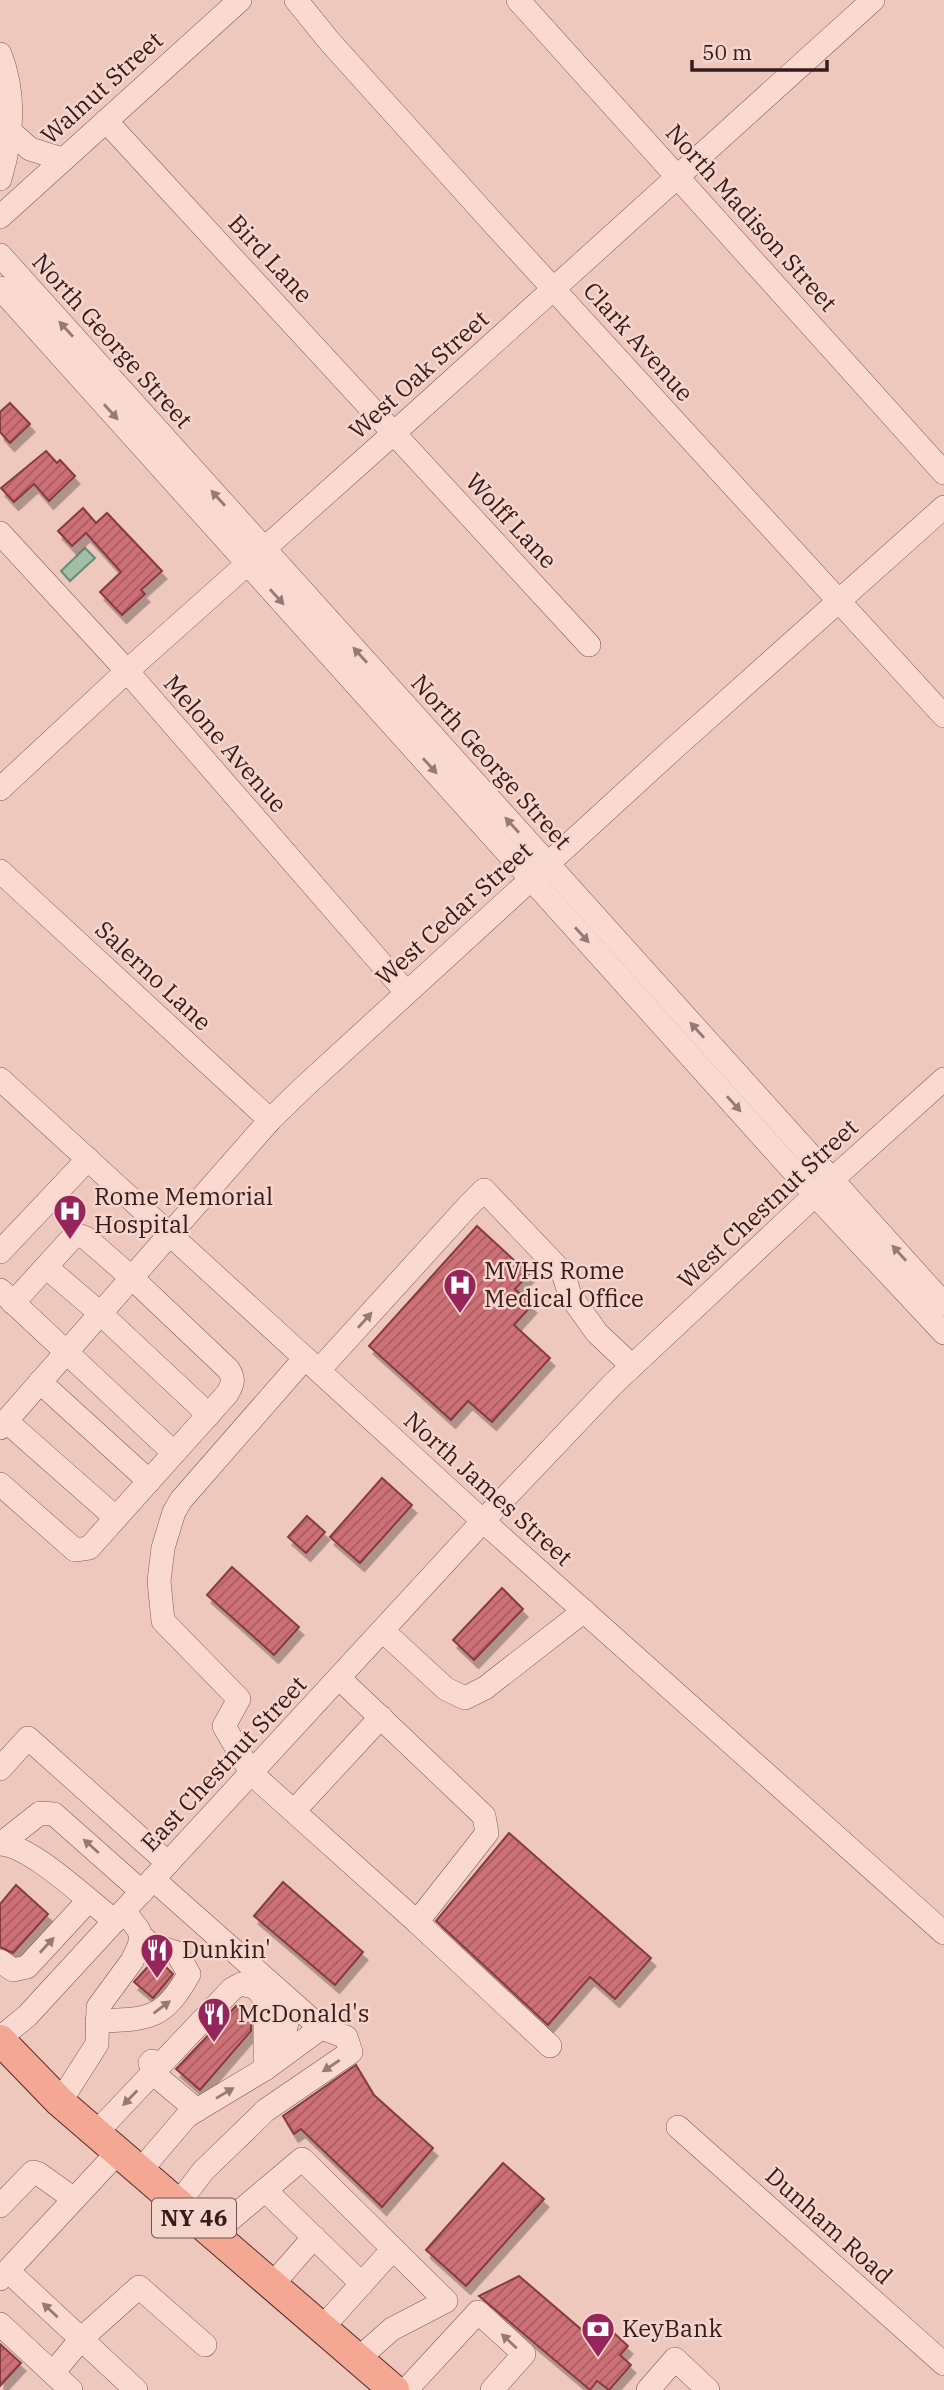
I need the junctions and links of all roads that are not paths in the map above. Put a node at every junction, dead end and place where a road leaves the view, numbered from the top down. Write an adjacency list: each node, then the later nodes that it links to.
1 (239, 0): 6 (street, Walnut Street)
2 (296, 0): 14 (street, Clark Avenue)
3 (518, 0): 9 (street, North Madison Street)
4 (873, 0): 9 (street, West Oak Street)
5 (0, 54): 7 (street)
6 (106, 121): 8 (street, Walnut Street); 15 (street, Bird Lane)
7 (11, 132): 8 (street); 10 (street)
8 (62, 159): 11 (street, Walnut Street)
9 (678, 176): 14 (street, West Oak Street); 16 (street, North Madison Street)
10 (0, 179)
11 (0, 217)
12 (0, 255): 19 (street, North George Street, one-way to 12)
13 (0, 288): 19 (street, North George Street, one-way to 19)
14 (554, 288): 15 (street, West Oak Street); 20 (street, Clark Avenue)
15 (394, 433): 19 (street, West Oak Street); 21 (street, Wolff Lane)
16 (944, 473)
17 (944, 507): 20 (street, West Cedar Street)
18 (0, 533): 22 (street, Melone Avenue)
19 (255, 556): 22 (street, West Oak Street); 26 (street, North George Street)
20 (838, 603): 23 (street, Clark Avenue); 26 (street, West Cedar Street)
21 (589, 645)
22 (127, 671): 24 (street, West Oak Street); 27 (street, Melone Avenue)
23 (944, 716)
24 (0, 789)
25 (0, 871): 30 (street, Salerno Lane)
26 (540, 872): 27 (street, West Cedar Street); 32 (street, North George Street, one-way to 26); 33 (street, North George Street, one-way to 33)
27 (406, 992): 30 (street, West Cedar Street)
28 (0, 1079): 31 (street, North James Street)
29 (944, 1079): 32 (street, West Chestnut Street)
30 (270, 1120): 34 (street, West Cedar Street)
31 (88, 1159): 34 (street, North James Street); 35 (street)
32 (832, 1179): 33 (street, West Chestnut Street); 39 (street, North George Street, one-way to 32)
33 (815, 1195): 41 (street, North George Street); 44 (street, West Chestnut Street)
34 (170, 1234): 37 (street, West Cedar Street); 43 (street, North James Street)
35 (0, 1252)
36 (46, 1267): 37 (street); 38 (street); 40 (street)
37 (132, 1278): 40 (street, West Cedar Street); 46 (street)
38 (6, 1296): 42 (street)
39 (944, 1304)
40 (101, 1314): 42 (street, West Cedar Street); 46 (street)
41 (944, 1333)
42 (65, 1354): 45 (street, West Cedar Street); 48 (street)
43 (312, 1364): 44 (street, one-way to 44); 52 (street, North James Street); 58 (street)
44 (632, 1366): 52 (street, West Chestnut Street)
45 (40, 1382): 47 (street, West Cedar Street); 49 (street)
46 (208, 1415): 48 (street)
47 (3, 1424): 51 (street)
48 (174, 1453): 49 (street)
49 (149, 1481): 51 (street)
50 (0, 1483): 51 (street)
51 (116, 1518)
52 (483, 1521): 53 (street, North James Street); 54 (street, East Chestnut Street)
53 (584, 1611): 54 (street); 65 (street, North James Street)
54 (383, 1631): 55 (street, East Chestnut Street)
55 (339, 1678): 56 (street); 58 (street, East Chestnut Street)
56 (380, 1717): 59 (street); 64 (street)
57 (0, 1769): 61 (street)
58 (251, 1773): 59 (street); 61 (street, East Chestnut Street)
59 (294, 1811): 64 (street)
60 (1, 1843): 61 (street, one-way to 60); 62 (street)
61 (154, 1878): 63 (street, East Chestnut Street); 67 (street)
62 (88, 1901): 63 (street); 68 (street, one-way to 62)
63 (119, 1916): 66 (street); 71 (street, East Chestnut Street)
64 (417, 1922): 72 (street)
65 (944, 1933)
66 (141, 1936): 69 (street); 69 (street, one-way to 66)
67 (242, 1958): 70 (street); 74 (street)
68 (0, 1962)
69 (97, 2021): 75 (street)
70 (321, 2028): 73 (street); 81 (street, one-way to 81)
71 (0, 2039): 75 (main road, NY 46)
72 (550, 2046)
73 (265, 2069): 74 (street); 76 (street, one-way to 73)
74 (154, 2073): 76 (street); 78 (street, one-way to 78)
75 (60, 2102): 78 (main road, NY 46)
76 (197, 2110): 78 (street)
77 (678, 2127): 94 (street, Dunham Road)
78 (118, 2152): 80 (street); 81 (main road, NY 46)
79 (265, 2190): 83 (street); 84 (street); 85 (street)
80 (74, 2199): 82 (street); 86 (street)
81 (178, 2204): 83 (main road, NY 46)
82 (0, 2206)
83 (213, 2234): 88 (main road, NY 46)
84 (314, 2237): 87 (street); 88 (street)
85 (393, 2249): 87 (street); 93 (street)
86 (4, 2275): 91 (street, one-way to 86)
87 (362, 2284): 90 (street)
88 (272, 2285): 90 (main road, NY 46)
89 (0, 2324): 95 (street)
90 (323, 2328): 93 (main road, NY 46)
91 (81, 2339): 92 (street); 95 (street); 97 (street)
92 (205, 2345)
93 (358, 2359): 98 (main road, NY 46)
94 (944, 2364)
95 (53, 2373): 96 (street)
96 (71, 2390)
97 (136, 2390)
98 (394, 2390)
99 (406, 2390): 100 (street, one-way to 99)
100 (492, 2390)
101 (648, 2390): 102 (street)
102 (708, 2390)

